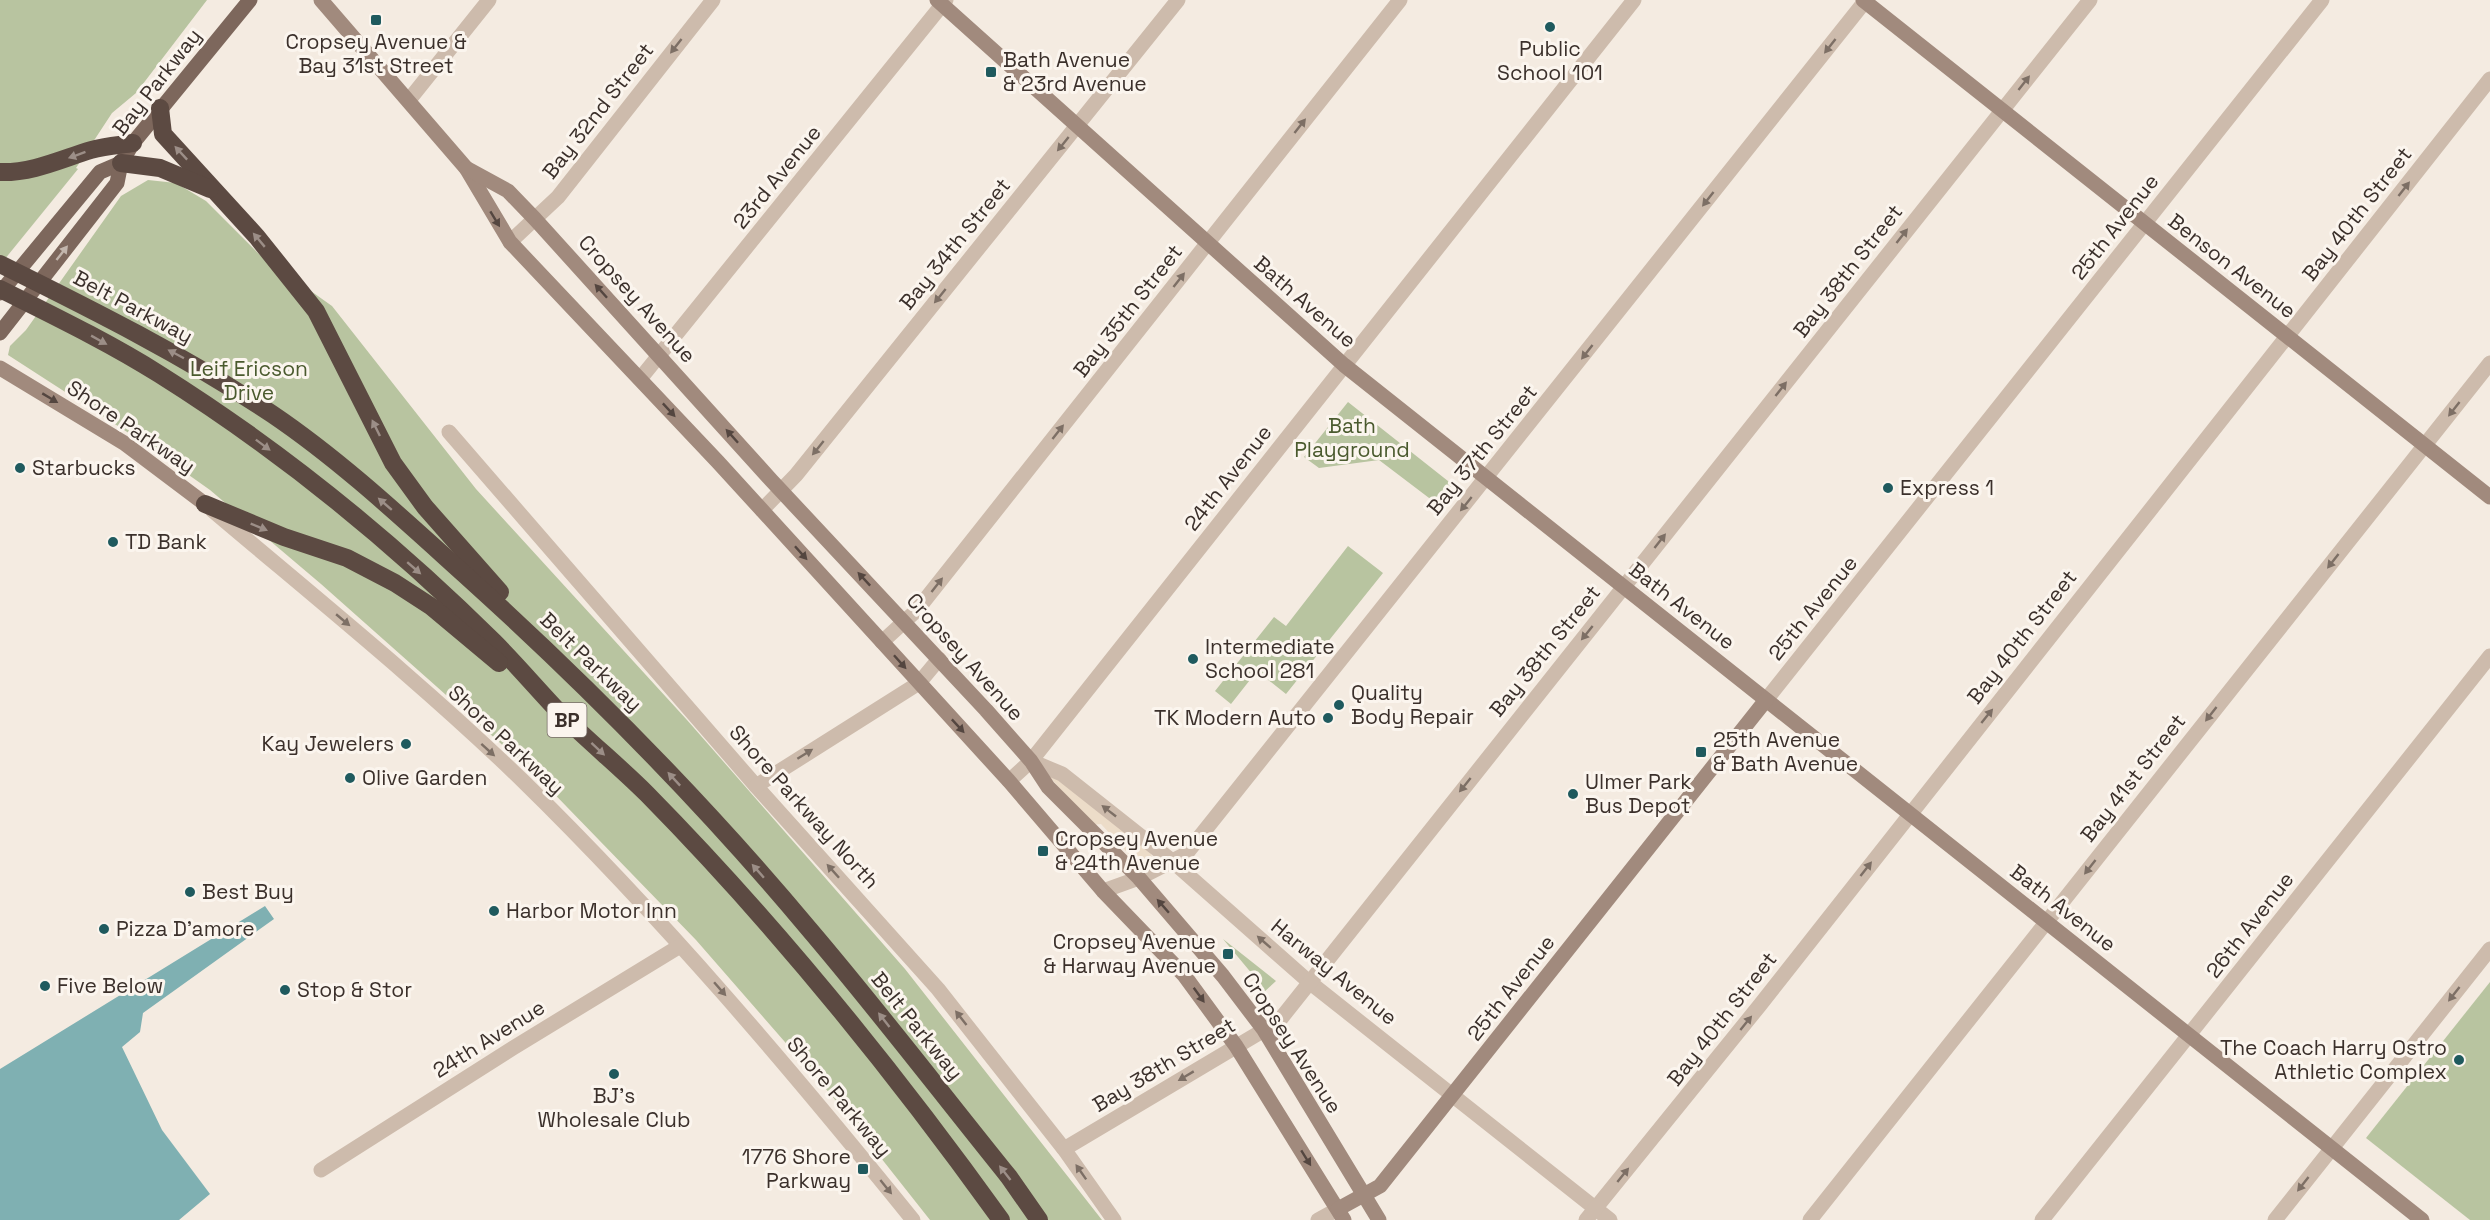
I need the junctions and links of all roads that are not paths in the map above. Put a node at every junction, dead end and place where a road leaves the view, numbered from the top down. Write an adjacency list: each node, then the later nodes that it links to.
1 (250, 0): 14 (main road, Bay Parkway)
2 (321, 0): 13 (street, Cropsey Avenue)
3 (489, 0): 13 (street)
4 (713, 0): 22 (street, Bay 32nd Street, one-way to 22)
5 (1178, 0): 16 (street, Bay 34th Street)
6 (1400, 0): 25 (street, Bay 35th Street, one-way to 6)
7 (1634, 0): 32 (street, 24th Avenue)
8 (2090, 0): 15 (street, Bay 38th Street, one-way to 8)
9 (2322, 0): 23 (street, 25th Avenue)
10 (942, 1): 16 (street, Bath Avenue); 30 (street, 23rd Avenue)
11 (1864, 1): 15 (street, Benson Avenue); 37 (street, Bay 37th Street, one-way to 37)
12 (2490, 79): 29 (street, Bay 40th Street, one-way to 12)
13 (409, 100): 19 (street, Cropsey Avenue)
14 (160, 108): 17 (main road, Bay Parkway); 21 (highway, one-way to 14)
15 (2002, 111): 23 (street, Benson Avenue); 42 (street, Bay 38th Street, one-way to 15)
16 (1077, 127): 25 (street, Bath Avenue); 38 (street, Bay 34th Street, one-way to 38)
17 (133, 143): 18 (main road, Bay Parkway); 20 (highway, one-way to 20)
18 (121, 163): 21 (highway); 27 (main road, Bay Parkway); 28 (main road, Bay Parkway, one-way to 18)
19 (466, 168): 22 (street, Cropsey Avenue); 24 (street, Cropsey Avenue, one-way to 24)
20 (0, 172)
21 (217, 192): 48 (highway, one-way to 21)
22 (535, 219): 24 (street, Bay 32nd Street); 30 (street, Cropsey Avenue, one-way to 22)
23 (2144, 224): 29 (street, Benson Avenue); 49 (street, 25th Avenue)
24 (510, 242): 34 (street, Cropsey Avenue)
25 (1207, 244): 32 (street, Bath Avenue); 43 (street, Bay 35th Street, one-way to 25)
26 (0, 264): 48 (highway, Belt Parkway / BP, one-way to 26)
27 (0, 291): 50 (highway, BP, one-way to 50)
28 (0, 333)
29 (2287, 337): 36 (street, Benson Avenue); 54 (street, Bay 40th Street, one-way to 29)
30 (660, 355): 34 (street, 23rd Avenue); 38 (street, Cropsey Avenue, one-way to 30)
31 (2490, 363): 36 (street, Bay 41st Street, one-way to 36)
32 (1344, 365): 37 (street, Bath Avenue); 51 (street, 24th Avenue)
33 (0, 368): 40 (street, Shore Parkway, one-way to 40)
34 (640, 379): 41 (street, Cropsey Avenue, one-way to 41)
35 (449, 432): 53 (street, Shore Parkway North)
36 (2425, 446): 39 (street, Benson Avenue); 58 (street, Bay 41st Street, one-way to 58)
37 (1487, 478): 42 (street, Bath Avenue); 55 (street, Bay 37th Street, one-way to 55)
38 (782, 492): 41 (street, Bay 34th Street); 43 (street, Cropsey Avenue, one-way to 38)
39 (2490, 497)
40 (205, 504): 50 (highway, one-way to 50); 59 (street, Shore Parkway, one-way to 59)
41 (762, 510): 44 (street, Cropsey Avenue, one-way to 44)
42 (1623, 587): 49 (street, Bath Avenue); 61 (street, Bay 38th Street, one-way to 61)
43 (905, 621): 44 (street, Bay 35th Street); 46 (street, Cropsey Avenue)
44 (882, 642): 47 (street, Cropsey Avenue, one-way to 47)
45 (2490, 656): 63 (street, 26th Avenue)
46 (939, 659): 47 (street); 51 (street, Cropsey Avenue)
47 (919, 682): 52 (street, Cropsey Avenue, one-way to 52); 53 (street, one-way to 47)
48 (599, 699): 74 (highway, Belt Parkway / BP, one-way to 48)
49 (1766, 700): 54 (street, Bath Avenue); 65 (street, 25th Avenue)
50 (562, 715): 73 (highway, BP, one-way to 73)
51 (1031, 761): 52 (street, 24th Avenue); 55 (street, Harway Avenue, one-way to 51); 56 (street, Cropsey Avenue)
52 (1010, 781): 57 (street, Cropsey Avenue)
53 (756, 786): 67 (street, Shore Parkway North, one-way to 53)
54 (1909, 813): 58 (street, Bath Avenue); 70 (street, Bay 40th Street, one-way to 54)
55 (1172, 861): 56 (street, Bay 37th Street); 61 (street, Harway Avenue, one-way to 55)
56 (1139, 878): 57 (street, Bay 37th Street); 62 (street, Cropsey Avenue, one-way to 56)
57 (1103, 891): 64 (street, Cropsey Avenue, one-way to 64)
58 (2046, 922): 63 (street, Bath Avenue); 79 (street, Bay 41st Street)
59 (680, 946): 68 (street, 24th Avenue); 72 (street, Shore Parkway, one-way to 72)
60 (2490, 949): 66 (street, one-way to 66)
61 (1308, 981): 62 (street, Bay 38th Street); 65 (street, Harway Avenue)
62 (1264, 1030): 64 (street, Bay 38th Street); 69 (street, Cropsey Avenue)
63 (2189, 1035): 66 (street, Bath Avenue); 80 (street, 26th Avenue)
64 (1236, 1046): 67 (street, Bay 38th Street, one-way to 67); 71 (street, Cropsey Avenue, one-way to 71)
65 (1452, 1095): 69 (street, 25th Avenue); 70 (street, Harway Avenue)
66 (2332, 1148): 81 (street, one-way to 81); 82 (street, Bath Avenue)
67 (1064, 1149): 75 (street, Shore Parkway North, one-way to 67)
68 (321, 1170)
69 (1364, 1195): 71 (street, 25th Avenue); 77 (street, Cropsey Avenue)
70 (1591, 1214): 78 (street, Harway Avenue)
71 (1341, 1215): 76 (street, 25th Avenue)
72 (913, 1220)
73 (1001, 1220)
74 (1039, 1220)
75 (1114, 1220)
76 (1318, 1220)
77 (1379, 1220)
78 (1610, 1220)
79 (1810, 1220)
80 (2042, 1220)
81 (2275, 1220)
82 (2422, 1220)

